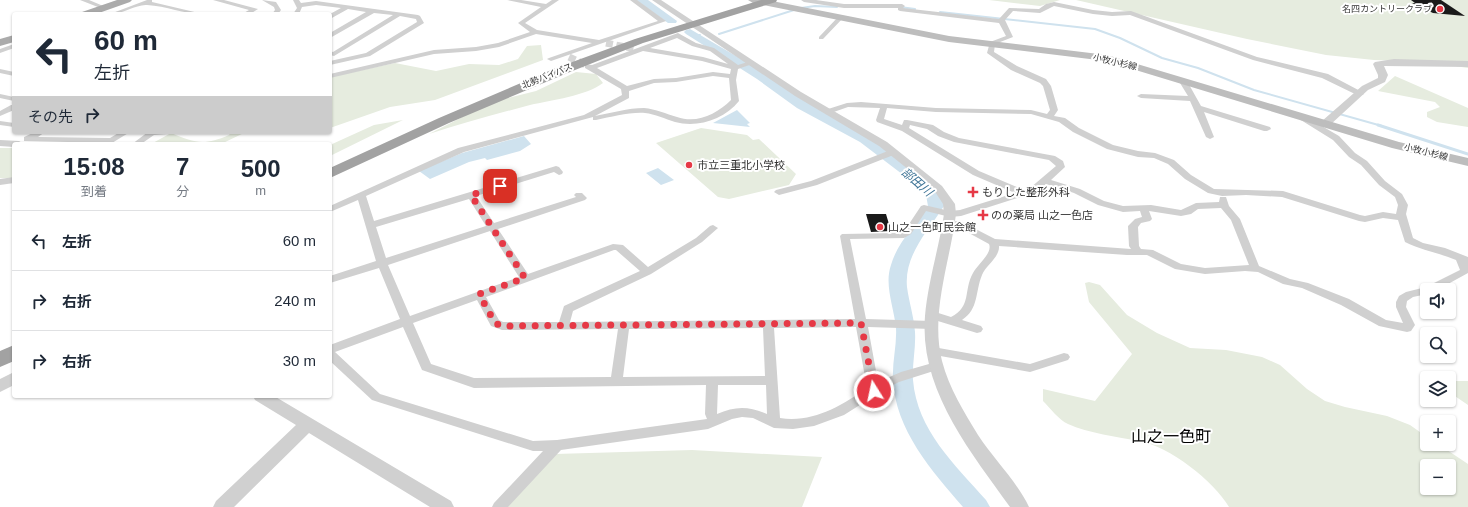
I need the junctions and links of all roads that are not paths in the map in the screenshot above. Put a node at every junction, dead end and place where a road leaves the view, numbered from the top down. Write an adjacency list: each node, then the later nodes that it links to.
1 (83, 0): 20 (street)
2 (127, 0): 20 (main road)
3 (154, 0): 15 (street)
4 (216, 0): 22 (street)
5 (265, 0): 23 (street)
6 (324, 0): 13 (street)
7 (510, 0): 17 (street)
8 (556, 0): 17 (street)
9 (633, 0): 34 (street)
10 (656, 0): 29 (street)
11 (753, 0): 14 (main road, 小牧小杉線)
12 (804, 0): 16 (street)
13 (299, 2): 18 (street); 24 (street)
14 (774, 2): 27 (main road, 小牧小杉線); 29 (highway, 北勢バイパス)
15 (145, 3): 20 (street); 21 (street)
16 (901, 5): 28 (street)
17 (547, 6): 30 (street)
18 (348, 7): 19 (street); 26 (street)
19 (374, 10): 25 (street); 31 (street)
20 (109, 11)
21 (190, 12)
22 (249, 12)
23 (276, 12)
24 (296, 12)
25 (400, 14): 41 (street); 43 (street)
26 (332, 16)
27 (840, 18): 32 (street); 36 (main road, 小牧小杉線)
28 (1002, 20): 36 (street); 53 (street)
29 (692, 24): 45 (street); 81 (highway, 北勢バイパス)
30 (535, 32): 34 (street); 50 (street)
31 (332, 35)
32 (821, 38)
33 (12, 40): 38 (main road)
34 (598, 42): 35 (street); 42 (street)
35 (606, 43)
36 (992, 43): 51 (main road, 小牧小杉線); 65 (street)
37 (12, 46): 38 (street)
38 (1, 48): 40 (street)
39 (639, 49): 47 (street); 47 (street); 52 (street)
40 (12, 51)
41 (332, 54): 43 (street)
42 (551, 59)
43 (339, 61): 44 (street)
44 (332, 63)
45 (749, 64): 47 (street); 61 (street)
46 (1468, 64): 53 (street)
47 (736, 70): 52 (street); 63 (street)
48 (0, 72): 49 (street)
49 (12, 74)
50 (332, 76)
51 (1184, 83): 57 (street); 64 (main road, 小牧小杉線)
52 (626, 89): 63 (street)
53 (1360, 93): 67 (street)
54 (0, 96): 56 (street)
55 (1141, 96): 57 (street)
56 (12, 99)
57 (1193, 99): 60 (street)
58 (884, 106): 61 (street); 65 (street); 69 (street)
59 (12, 108): 62 (street)
60 (1198, 108): 70 (street); 74 (street)
61 (828, 112): 78 (street)
62 (0, 114)
63 (597, 114): 88 (street)
64 (1296, 114): 67 (main road, 小牧小杉線); 95 (street)
65 (1050, 116): 87 (street)
66 (0, 123): 68 (street)
67 (1326, 123): 79 (main road, 小牧小杉線)
68 (12, 126)
69 (904, 129): 83 (street); 86 (street)
70 (1267, 129)
71 (37, 134): 72 (street)
72 (123, 134)
73 (150, 134): 75 (street)
74 (1210, 137)
75 (139, 142)
76 (0, 143): 77 (street)
77 (12, 144)
78 (891, 152): 85 (street); 94 (street)
79 (1468, 162)
80 (560, 172): 89 (street)
81 (332, 173)
82 (12, 180): 84 (street)
83 (1046, 181): 86 (street); 93 (street)
84 (0, 182)
85 (779, 192)
86 (1023, 193): 94 (street)
87 (1222, 193): 91 (street); 95 (street)
88 (362, 194): 92 (street); 96 (street)
89 (471, 195): 96 (street); 97 (street)
90 (579, 195): 97 (street)
91 (1224, 205): 93 (street); 103 (street)
92 (332, 207)
93 (1144, 209): 100 (street)
94 (950, 218): 99 (street); 110 (street); 113 (street)
95 (1402, 218): 101 (street)
96 (371, 226): 102 (street)
97 (492, 227): 102 (street); 105 (street)
98 (713, 228): 104 (street)
99 (992, 242): 100 (street); 112 (street)
100 (1137, 251): 103 (street)
101 (1464, 260): 107 (street)
102 (382, 263): 106 (street); 111 (street)
103 (1255, 268): 108 (street)
104 (647, 272): 105 (street); 115 (street)
105 (525, 278): 109 (street)
106 (332, 279)
107 (1442, 283)
108 (1420, 292)
109 (479, 294): 111 (street); 115 (street)
110 (932, 320): 112 (street); 113 (street); 122 (street)
111 (406, 321): 118 (street); 126 (street)
112 (952, 321): 117 (street)
113 (861, 323): 114 (street); 129 (street)
114 (768, 324): 116 (street); 125 (street)
115 (564, 325): 116 (street)
116 (624, 325): 126 (street)
117 (977, 328)
118 (332, 348)
119 (12, 353): 123 (highway)
120 (332, 356): 134 (street)
121 (1064, 357): 122 (street)
122 (934, 359): 129 (street); 138 (street)
123 (0, 360)
124 (12, 379): 128 (street)
125 (772, 380): 127 (street); 132 (street)
126 (616, 381): 127 (street)
127 (712, 381): 131 (street)
128 (0, 386)
129 (874, 391): 132 (street)
130 (264, 398): 133 (street)
131 (715, 421): 132 (street); 134 (street)
132 (774, 423)
133 (308, 424): 135 (street); 136 (street)
134 (557, 445): 137 (street)
135 (222, 507)
136 (445, 507)
137 (499, 507)
138 (1020, 507)

